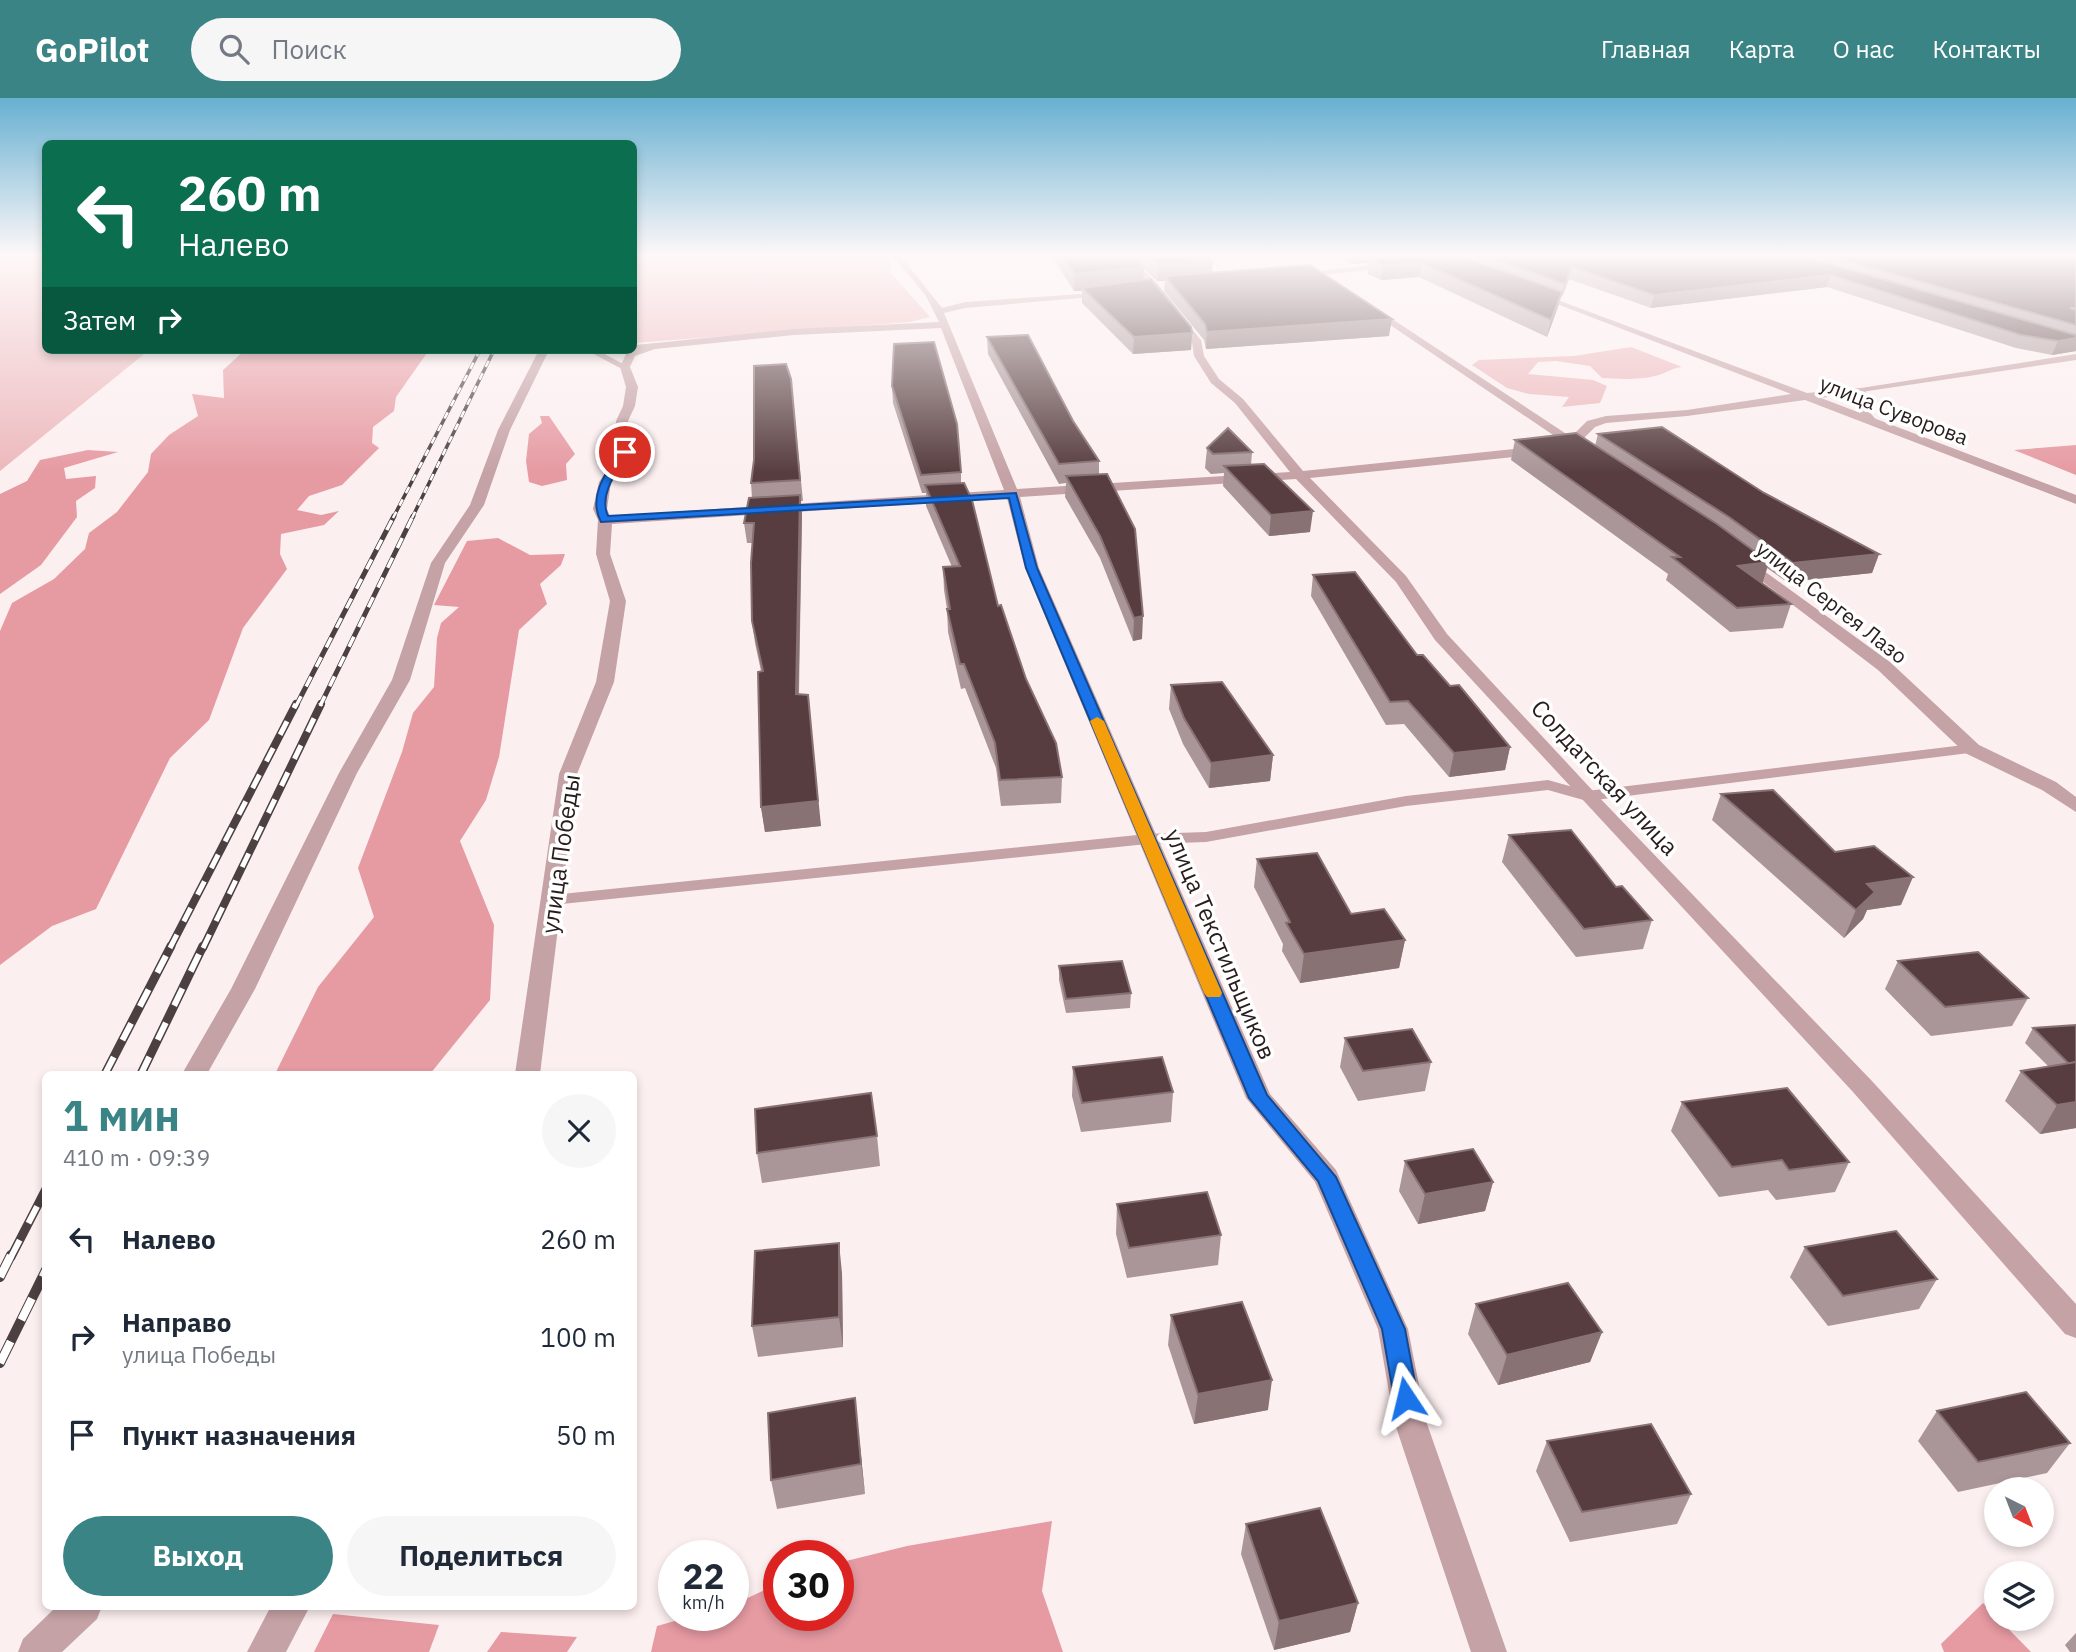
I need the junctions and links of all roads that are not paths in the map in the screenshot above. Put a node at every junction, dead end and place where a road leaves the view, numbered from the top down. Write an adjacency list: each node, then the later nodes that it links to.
1 (840, 328): 6 (street)
2 (946, 328): 18 (street, улица Текстильщиков)
3 (1185, 328): 17 (street, Солдатская улица)
4 (1399, 328): 15 (street)
5 (1631, 328): 13 (street, улица Суворова)
6 (642, 347)
7 (542, 354): 27 (street)
8 (599, 354): 11 (lane)
9 (631, 354): 11 (street)
10 (2076, 357): 12 (street)
11 (625, 366): 20 (street, улица Победы)
12 (1861, 391): 13 (street); 14 (lane)
13 (1807, 398): 14 (street, улица Суворова); 15 (street)
14 (1873, 422): 19 (street, улица Суворова)
15 (1573, 443): 16 (street); 17 (street)
16 (1595, 458)
17 (1299, 474): 18 (street); 23 (street, Солдатская улица)
18 (1013, 495): 20 (street); 25 (street, улица Текстильщиков)
19 (2076, 500)
20 (605, 520): 26 (street, улица Победы)
21 (1727, 548): 22 (street, улица Сергея Лазо)
22 (1972, 749): 23 (lane); 24 (street, улица Сергея Лазо)
23 (1587, 796): 25 (lane); 29 (street, Солдатская улица)
24 (2076, 806)
25 (1147, 839): 26 (lane); 34 (street, улица Текстильщиков)
26 (552, 900): 28 (street, улица Победы)
27 (196, 1071)
28 (527, 1071)
29 (2076, 1325)
30 (79, 1610): 32 (street)
31 (290, 1610): 33 (street)
32 (50, 1631)
33 (265, 1652)
34 (1489, 1652)

